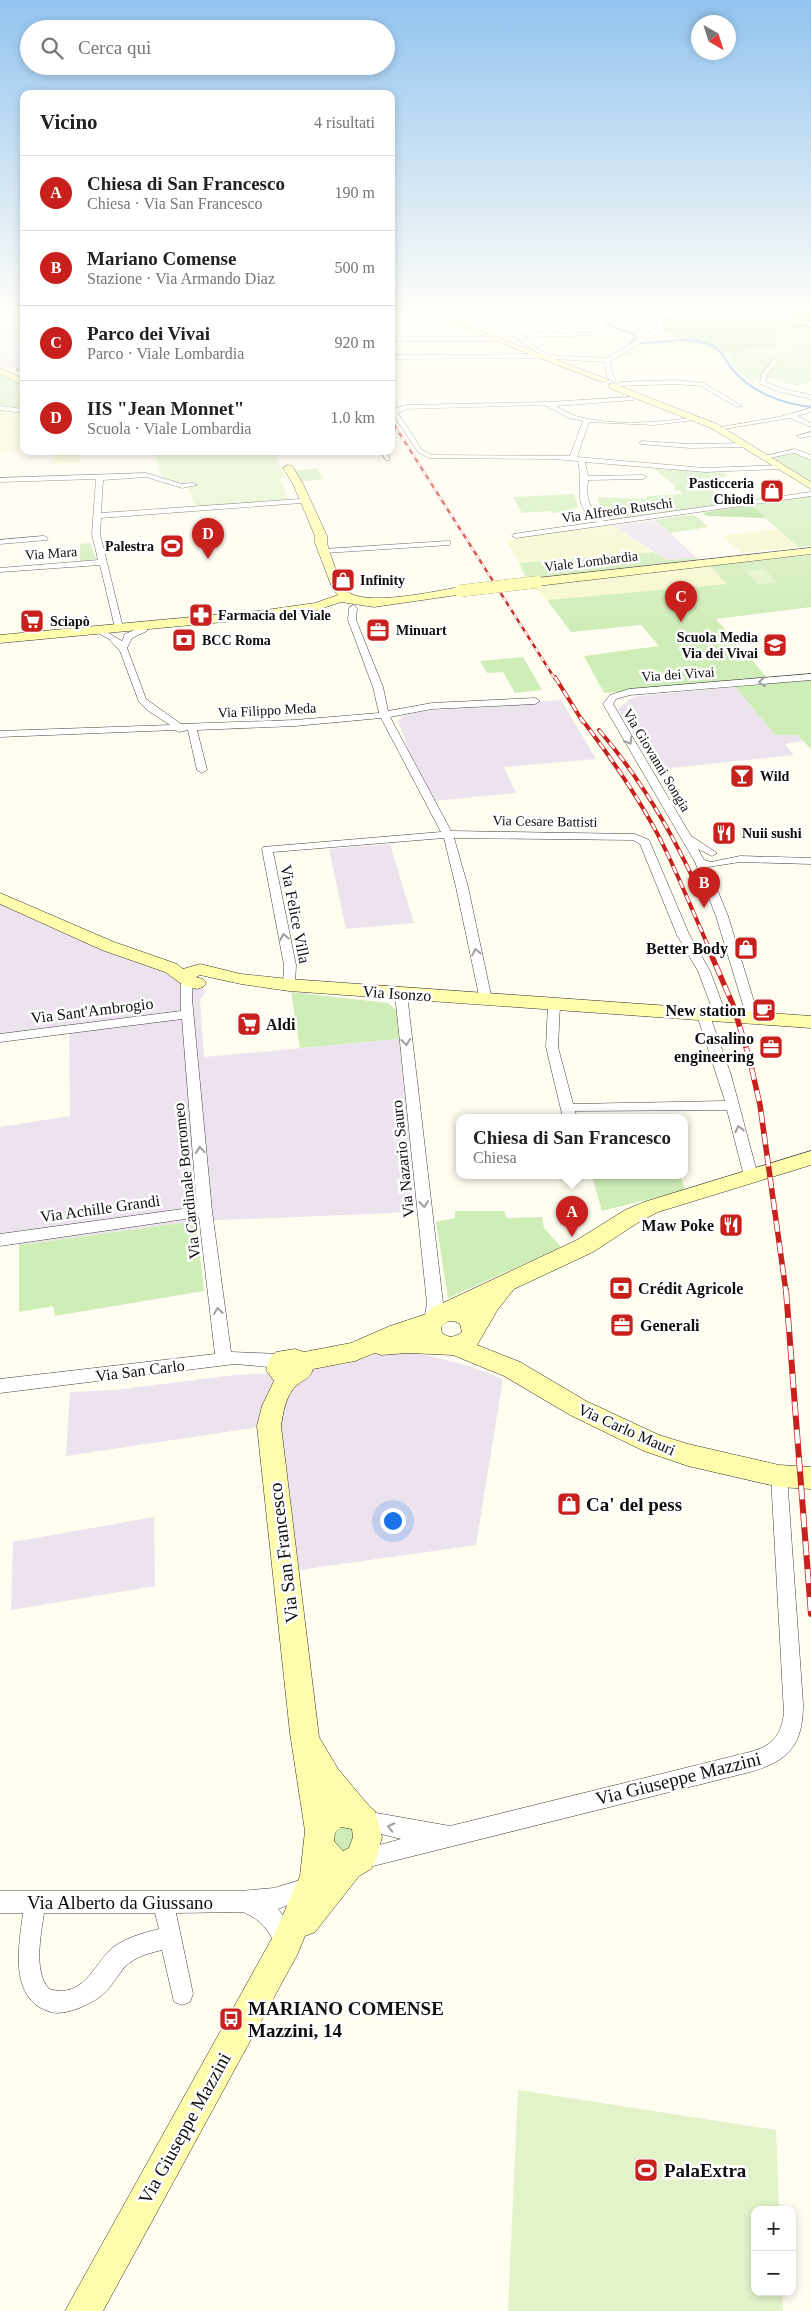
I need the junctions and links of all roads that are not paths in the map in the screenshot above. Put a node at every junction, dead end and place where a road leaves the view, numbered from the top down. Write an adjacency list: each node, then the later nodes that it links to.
1 (398, 418): 16 (street)
2 (581, 418): 5 (street)
3 (781, 418): 8 (street)
4 (796, 418): 7 (street)
5 (587, 419): 6 (street); 16 (street)
6 (699, 419): 8 (street)
7 (811, 425)
8 (718, 428): 12 (street)
9 (811, 434): 10 (street)
10 (800, 436)
11 (642, 443): 12 (street)
12 (745, 445): 14 (street)
13 (385, 455): 17 (street)
14 (764, 457): 15 (street); 18 (street)
15 (811, 458)
16 (577, 459): 18 (street); 21 (street)
17 (388, 460)
18 (780, 466): 24 (street)
19 (643, 477): 21 (street)
20 (100, 478): 22 (street); 23 (street); 28 (street)
21 (585, 478): 29 (street)
22 (4, 480): 25 (street)
23 (193, 485)
24 (811, 486)
25 (5, 488)
26 (811, 494): 29 (street, Via Alfredo Rutschi)
27 (300, 501): 28 (street); 34 (street); 34 (street)
28 (96, 516): 36 (street)
29 (603, 524): 30 (street, Via Alfredo Rutschi)
30 (516, 536)
31 (44, 538): 32 (street)
32 (0, 542)
33 (447, 543): 34 (street)
34 (323, 547): 38 (street)
35 (811, 550): 38 (street, Viale Lombardia, bridge)
36 (104, 562): 37 (street, Via Mara); 39 (street)
37 (0, 570)
38 (345, 604): 39 (street, Viale Lombardia); 40 (street, Viale Lombardia); 48 (street)
39 (119, 628): 42 (street, Viale Lombardia)
40 (144, 629): 41 (street, Viale Lombardia); 44 (street)
41 (102, 633): 42 (street, Viale Lombardia); 44 (street)
42 (24, 637): 43 (street, Viale Lombardia)
43 (0, 639)
44 (124, 647): 49 (street)
45 (811, 677): 46 (street, Via dei Vivai, one-way to 46)
46 (610, 700): 54 (street, Via Giovanni Songia, one-way to 54)
47 (535, 701): 48 (street, Via Filippo Meda)
48 (384, 715): 50 (street, Via Filippo Meda); 53 (street)
49 (179, 728): 50 (street, Via Filippo Meda); 51 (street, Via Filippo Meda)
50 (192, 728): 52 (street)
51 (0, 734)
52 (202, 770)
53 (448, 835): 55 (street, Via Cesare Battisti); 65 (street, one-way to 53); 68 (street, Via Cesare Battisti)
54 (684, 835): 56 (street, Via Giovanni Songia); 57 (street, Via Giovanni Songia)
55 (267, 850): 63 (street, Via Felice Villa, one-way to 55)
56 (715, 859): 57 (street); 58 (street); 59 (street)
57 (698, 860): 59 (street)
58 (811, 861)
59 (708, 881): 69 (street)
60 (0, 893): 62 (street, Via Isonzo)
61 (0, 898): 62 (street)
62 (197, 977): 63 (street, Via Isonzo); 67 (street, Via Cardinale Borromeo)
63 (289, 985): 64 (street, Via Isonzo)
64 (401, 994): 65 (street, Via Isonzo); 80 (street, Via Nazario Sauro, one-way to 80)
65 (486, 1000): 66 (street, Via Isonzo)
66 (554, 1005): 68 (street, Via Isonzo); 74 (street)
67 (188, 1014): 71 (street, Via Sant'Ambrogio); 77 (street, Via Cardinale Borromeo, one-way to 67)
68 (709, 1016): 69 (street, Via Isonzo); 72 (street)
69 (753, 1018): 70 (street, Via Isonzo)
70 (811, 1022)
71 (0, 1038)
72 (733, 1105): 73 (street); 76 (street, one-way to 72)
73 (578, 1106)
74 (569, 1114)
75 (811, 1158): 76 (street)
76 (751, 1176): 79 (street)
77 (205, 1211): 78 (street, Via Achille Grandi); 83 (street, Via Cardinale Borromeo, one-way to 77)
78 (0, 1240)
79 (515, 1277): 80 (street); 81 (street)
80 (439, 1316): 81 (street); 81 (street); 82 (street)
81 (464, 1336): 82 (street); 86 (street, Via Carlo Mauri)
82 (365, 1349): 84 (street)
83 (224, 1360): 84 (street, Via San Carlo); 85 (street, Via San Carlo)
84 (291, 1367): 88 (street, Via San Francesco)
85 (0, 1386)
86 (779, 1476): 87 (street, Via Carlo Mauri); 90 (street, Via Giuseppe Mazzini)
87 (811, 1478)
88 (304, 1733): 89 (street, Via San Francesco); 91 (street, Via San Francesco)
89 (362, 1819): 90 (street, Via Giuseppe Mazzini, one-way to 89); 91 (street); 92 (street)
90 (452, 1834): 92 (street, Via Giuseppe Mazzini)
91 (319, 1838): 92 (street); 93 (street, Via Giuseppe Mazzini)
92 (355, 1862): 98 (street, Via Giuseppe Mazzini)
93 (312, 1885): 96 (street, Via Alberto da Giussano); 98 (street, Via Giuseppe Mazzini)
94 (0, 1902): 95 (street, Via Alberto da Giussano)
95 (34, 1902): 97 (street, Via Alberto da Giussano); 99 (street)
96 (240, 1902): 97 (street, Via Alberto da Giussano); 98 (street, Via Alberto da Giussano)
97 (164, 1903): 99 (street)
98 (288, 1931): 101 (street, Via Giuseppe Mazzini)
99 (171, 1937): 100 (street)
100 (182, 1994)
101 (83, 2311)

